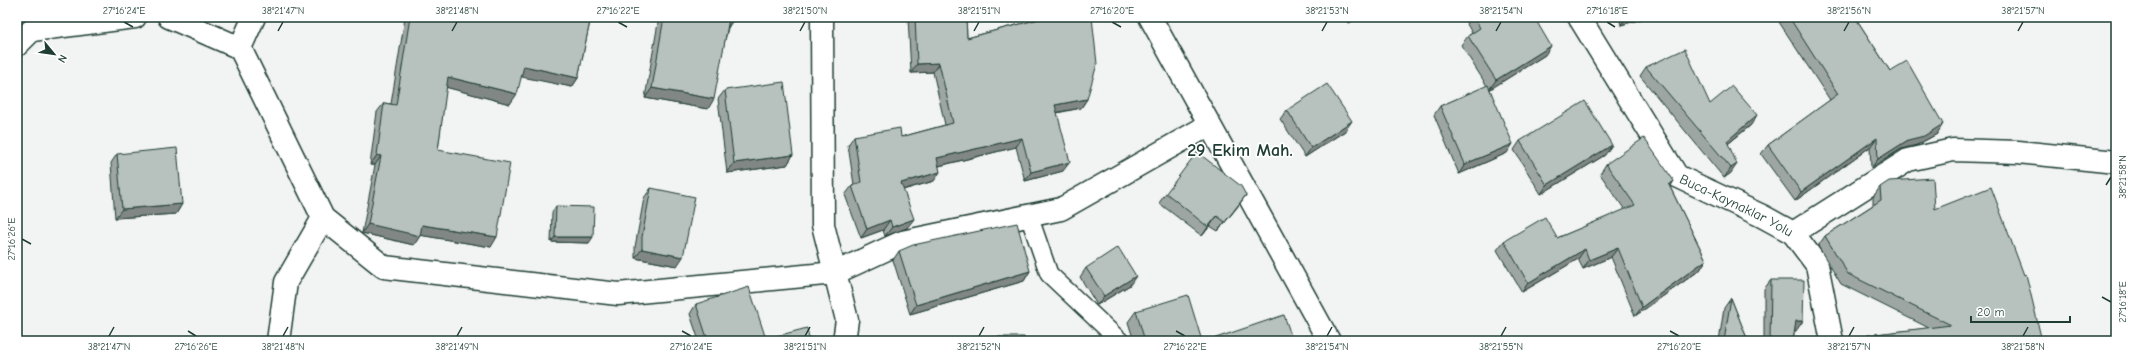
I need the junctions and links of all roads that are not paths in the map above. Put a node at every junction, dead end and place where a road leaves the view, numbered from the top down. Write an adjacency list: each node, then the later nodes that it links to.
1 (135, 17): 7 (street)
2 (169, 17): 8 (street)
3 (254, 17): 8 (street)
4 (822, 17): 14 (street)
5 (1150, 17): 9 (street)
6 (1579, 17): 13 (street, Buca-Kaynaklar Yolu)
7 (17, 45)
8 (240, 48): 12 (street)
9 (1209, 125): 11 (street); 18 (street)
10 (2116, 162): 13 (street)
11 (1029, 216): 14 (street); 17 (lane)
12 (323, 218): 14 (street); 15 (street)
13 (1793, 233): 19 (street, Buca-Kaynaklar Yolu)
14 (835, 273): 16 (street)
15 (278, 341)
16 (844, 341)
17 (1120, 341)
18 (1328, 341)
19 (1832, 341)

